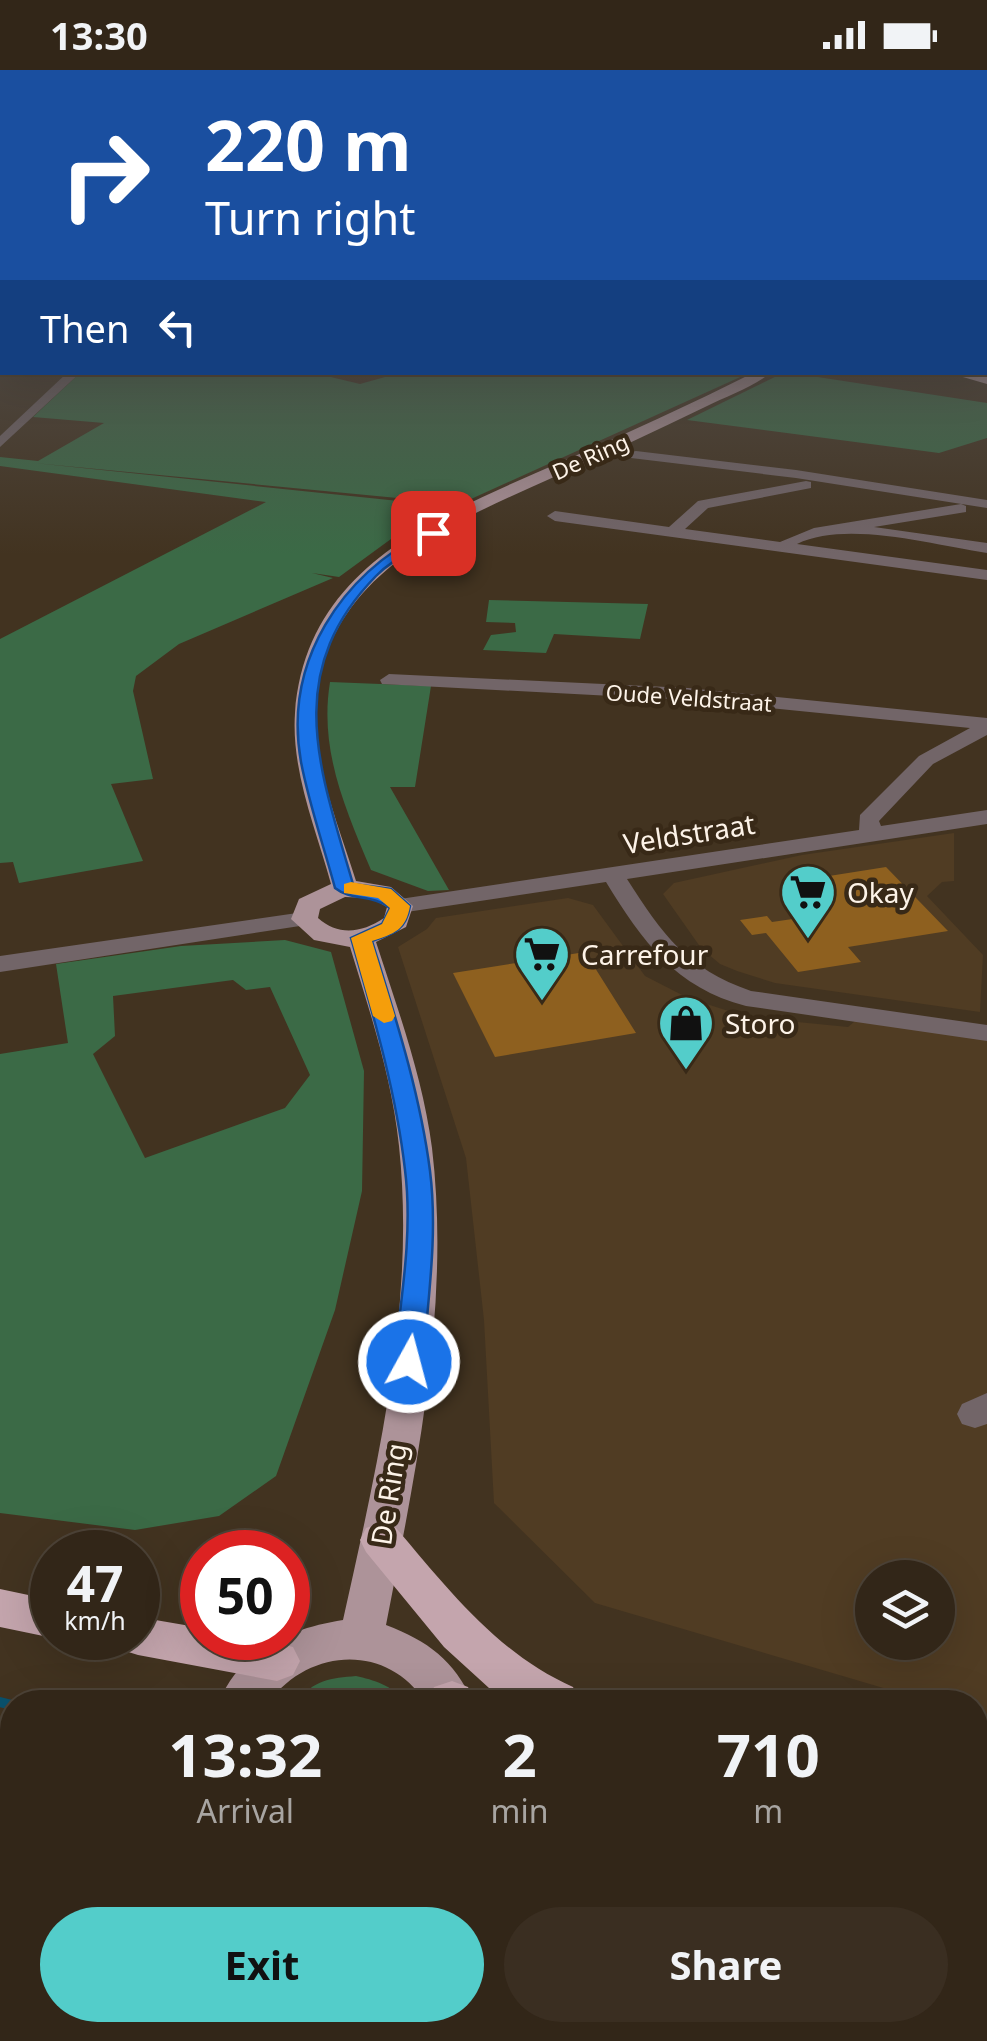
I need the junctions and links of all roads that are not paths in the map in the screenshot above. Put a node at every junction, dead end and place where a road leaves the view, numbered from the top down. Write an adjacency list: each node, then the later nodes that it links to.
1 (72, 375): 3 (street)
2 (760, 375): 18 (main road, De Ring)
3 (0, 442)
4 (636, 455): 5 (street)
5 (833, 480): 6 (street); 9 (street)
6 (987, 504): 8 (street)
7 (555, 516): 9 (street)
8 (859, 530): 10 (street); 11 (street)
9 (672, 533): 10 (street)
10 (782, 548): 12 (street)
11 (987, 548)
12 (987, 575)
13 (390, 680): 14 (street, Oude Veldstraat)
14 (987, 726): 16 (street, Oude Veldstraat)
15 (987, 816): 16 (street, Veldstraat)
16 (871, 834): 17 (street, Veldstraat)
17 (614, 876): 19 (street, Veldstraat); 23 (street)
18 (345, 888): 19 (main road); 20 (main road)
19 (400, 906): 21 (main road)
20 (304, 919): 21 (main road); 22 (street)
21 (361, 938): 24 (main road, De Ring)
22 (0, 964)
23 (987, 1032)
24 (381, 1540): 27 (main road, De Ring); 31 (highway)
25 (0, 1608): 26 (highway)
26 (30, 1614)
27 (361, 1638): 29 (main road); 30 (main road)
28 (160, 1644): 29 (highway)
29 (259, 1680)
30 (444, 1690)
31 (525, 1690)

